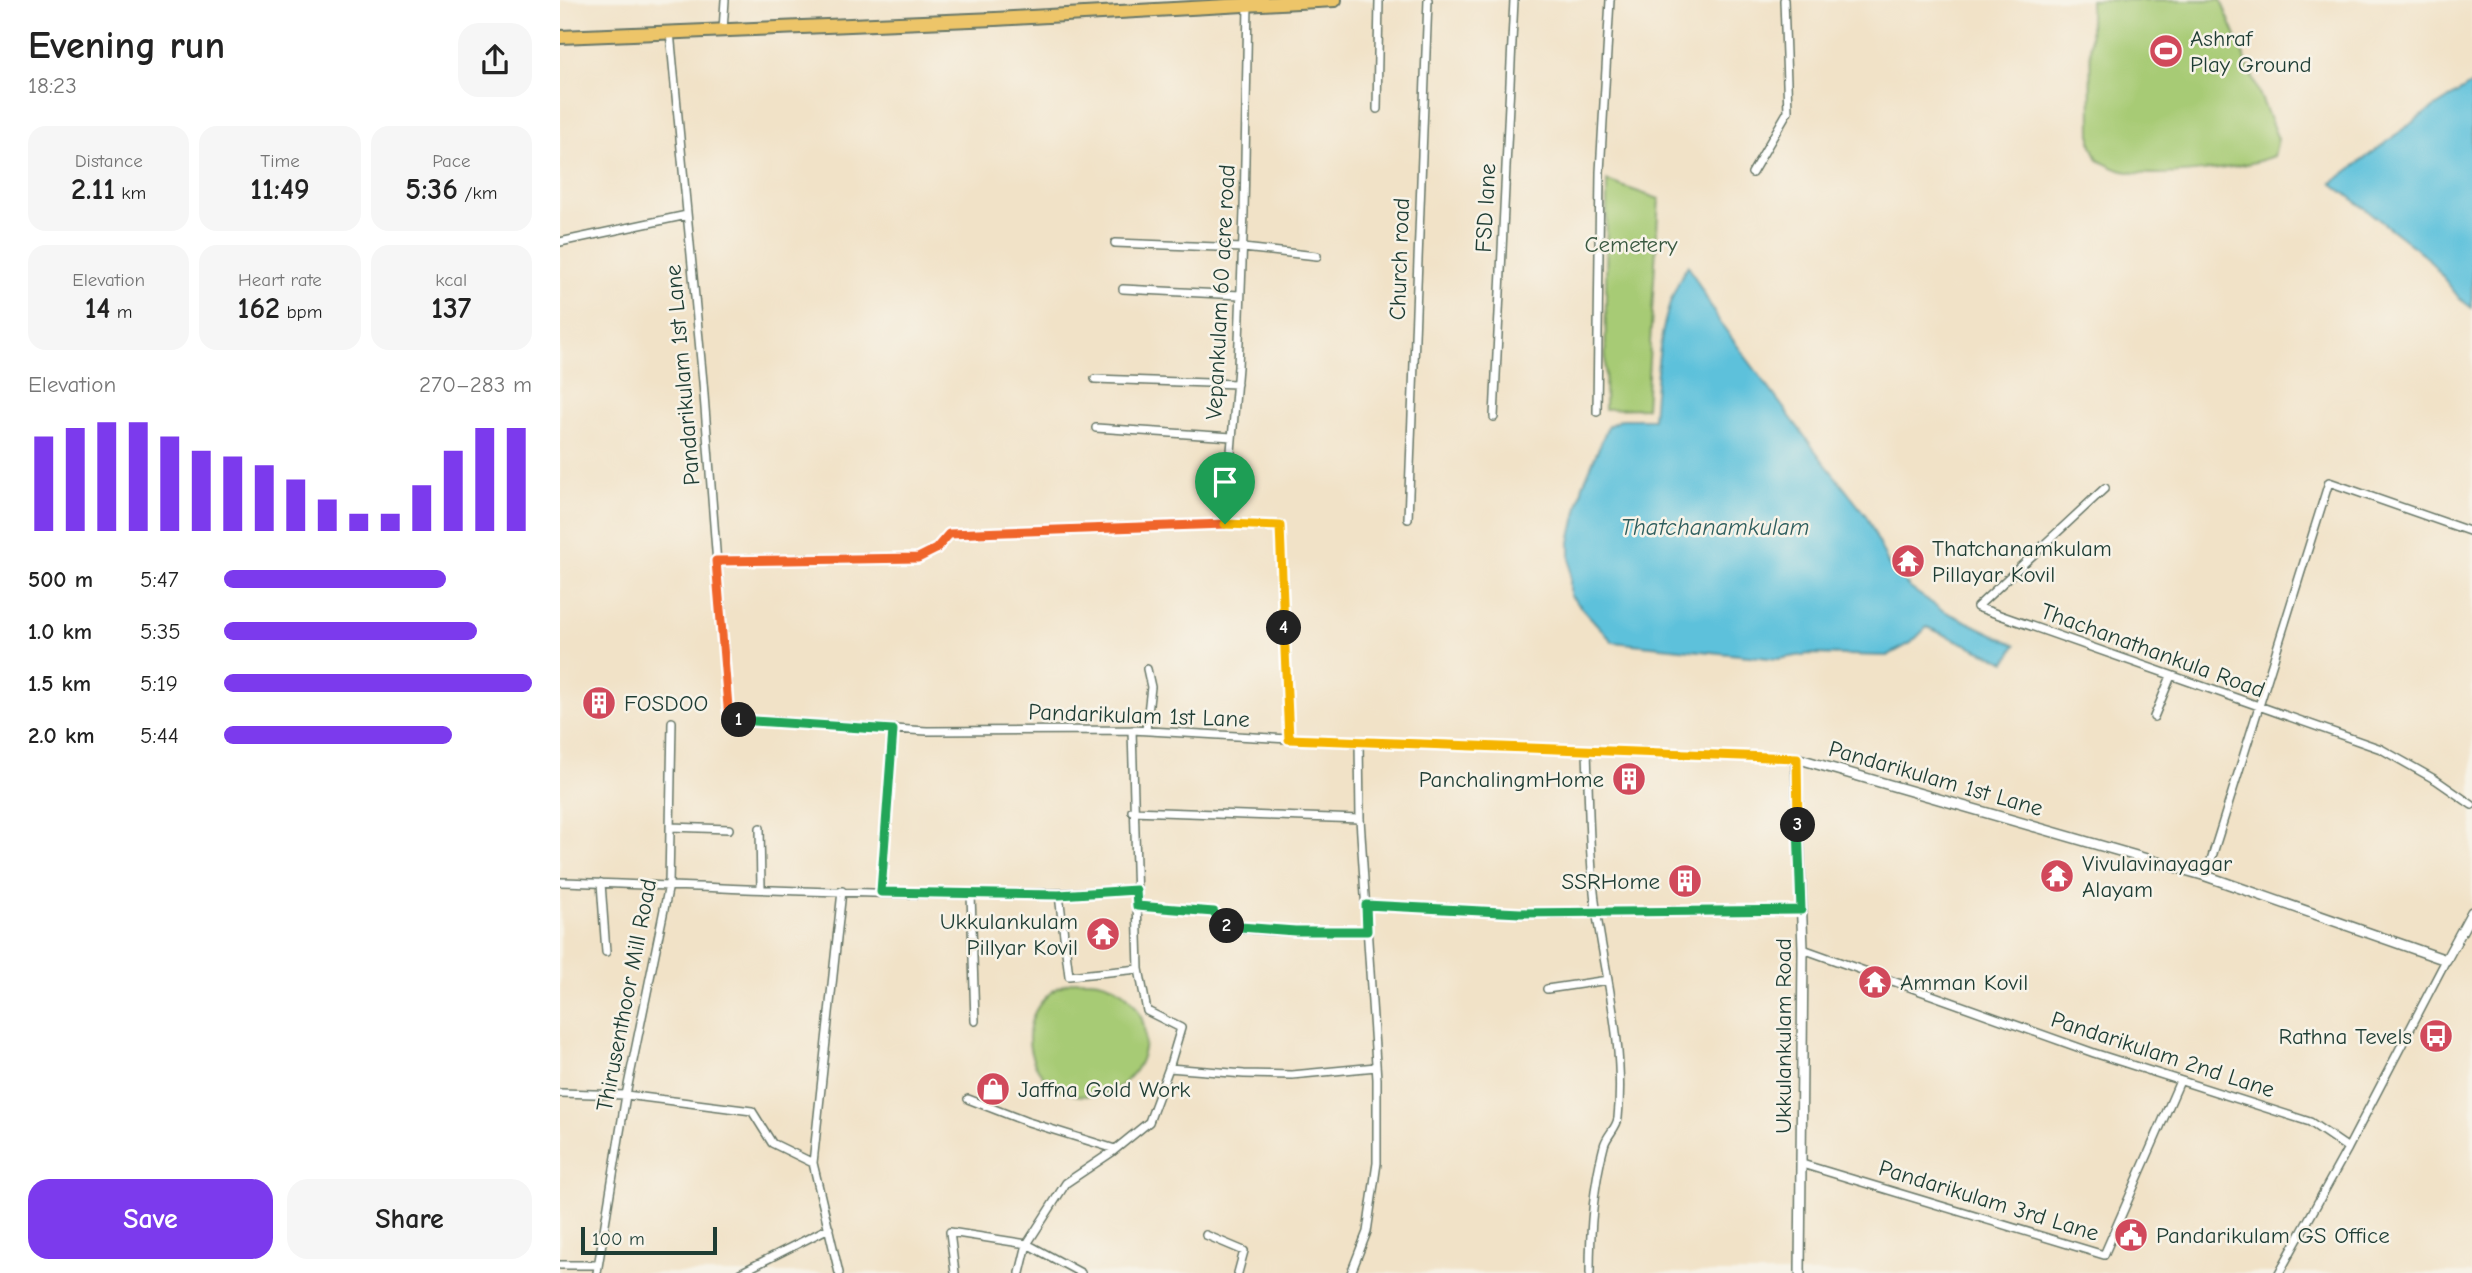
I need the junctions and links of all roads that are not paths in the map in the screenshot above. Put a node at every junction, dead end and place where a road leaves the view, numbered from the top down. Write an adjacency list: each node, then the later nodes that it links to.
1 (725, 0): 9 (street)
2 (1335, 0): 8 (highway)
3 (1379, 0): 12 (street)
4 (1428, 0): 28 (street, Church road)
5 (1514, 0): 24 (street, FSD lane)
6 (1610, 0): 23 (street)
7 (1784, 0): 13 (street)
8 (1248, 5): 9 (highway); 17 (street, Vepankulam 60 acre road)
9 (723, 30): 10 (highway)
10 (670, 32): 11 (highway); 14 (street, Pandarikulam 1st Lane)
11 (560, 37)
12 (1377, 109)
13 (1752, 173)
14 (687, 215): 15 (street); 31 (street, Pandarikulam 1st Lane)
15 (560, 242)
16 (1115, 243): 17 (street)
17 (1243, 248): 18 (street); 20 (street, Vepankulam 60 acre road)
18 (1317, 256)
19 (1123, 289): 20 (street)
20 (1240, 295): 22 (street, Vepankulam 60 acre road)
21 (1095, 379): 22 (street)
22 (1237, 384): 26 (street, Vepankulam 60 acre road)
23 (1597, 412)
24 (1494, 417)
25 (1096, 428): 26 (street)
26 (1232, 437): 29 (street, Vepankulam 60 acre road)
27 (2105, 488): 33 (street, Thachanathankula Road)
28 (1408, 519)
29 (1225, 524): 31 (street); 40 (street)
30 (2472, 532): 34 (street)
31 (716, 561): 37 (street, Pandarikulam 1st Lane)
32 (1147, 669): 39 (street)
33 (2171, 676): 34 (street, Thachanathankula Road); 35 (street)
34 (2258, 707): 44 (street, Thachanathankula Road); 50 (street)
35 (2154, 717)
36 (672, 722): 47 (street, Thirusenthoor Mill Road)
37 (893, 730): 38 (street, Pandarikulam 1st Lane); 57 (street)
38 (1132, 730): 39 (street, Pandarikulam 1st Lane); 45 (street)
39 (1146, 730): 40 (street, Pandarikulam 1st Lane)
40 (1289, 739): 41 (street, Pandarikulam 1st Lane)
41 (1359, 741): 42 (street, Pandarikulam 1st Lane); 46 (street)
42 (1587, 751): 43 (street, Pandarikulam 1st Lane); 64 (street)
43 (1797, 758): 50 (street, Pandarikulam 1st Lane); 62 (street, Ukkulankulam Road)
44 (2472, 805)
45 (1132, 811): 46 (street); 55 (street)
46 (1360, 819): 60 (street)
47 (670, 827): 49 (street); 53 (street, Thirusenthoor Mill Road)
48 (760, 828): 54 (street)
49 (729, 829)
50 (2206, 876): 68 (street, Pandarikulam 1st Lane)
51 (560, 882): 52 (street)
52 (601, 883): 53 (street); 67 (street)
53 (669, 885): 54 (street); 77 (street, Thirusenthoor Mill Road)
54 (761, 888): 56 (street)
55 (1136, 890): 59 (street); 61 (street)
56 (842, 891): 57 (street); 81 (street)
57 (881, 892): 58 (street)
58 (971, 894): 59 (street); 72 (street)
59 (1059, 895): 69 (street)
60 (1366, 905): 64 (street); 65 (street)
61 (1137, 906): 65 (street); 69 (street)
62 (1801, 910): 64 (street); 66 (street, Ukkulankulam Road)
63 (2472, 912): 68 (street)
64 (1597, 914): 70 (street)
65 (1367, 931): 73 (street)
66 (1803, 949): 75 (street, Pandarikulam 2nd Lane); 82 (street, Ukkulankulam Road)
67 (607, 952)
68 (2446, 960): 79 (street)
69 (1139, 969): 74 (street)
70 (1608, 980): 71 (street); 95 (street)
71 (1547, 989)
72 (975, 1021)
73 (1376, 1067): 74 (street); 94 (street)
74 (1169, 1068): 80 (street)
75 (2180, 1081): 79 (street, Pandarikulam 2nd Lane); 82 (street, Pandarikulam 3rd Lane)
76 (560, 1093): 77 (street)
77 (626, 1095): 81 (street); 87 (street, Thirusenthoor Mill Road)
78 (968, 1099): 80 (street)
79 (2348, 1148): 97 (street)
80 (1115, 1149): 85 (street)
81 (813, 1163): 83 (street)
82 (1802, 1164): 96 (street, Ukkulankulam Road)
83 (829, 1228): 88 (street); 89 (street)
84 (1206, 1235): 93 (street)
85 (1027, 1244): 90 (street); 91 (street); 92 (street)
86 (560, 1265): 87 (street)
87 (597, 1269)
88 (740, 1273)
89 (839, 1273)
90 (955, 1273)
91 (1020, 1273)
92 (1081, 1273)
93 (1238, 1273)
94 (1351, 1273)
95 (1590, 1273)
96 (1800, 1273)
97 (2279, 1273)

